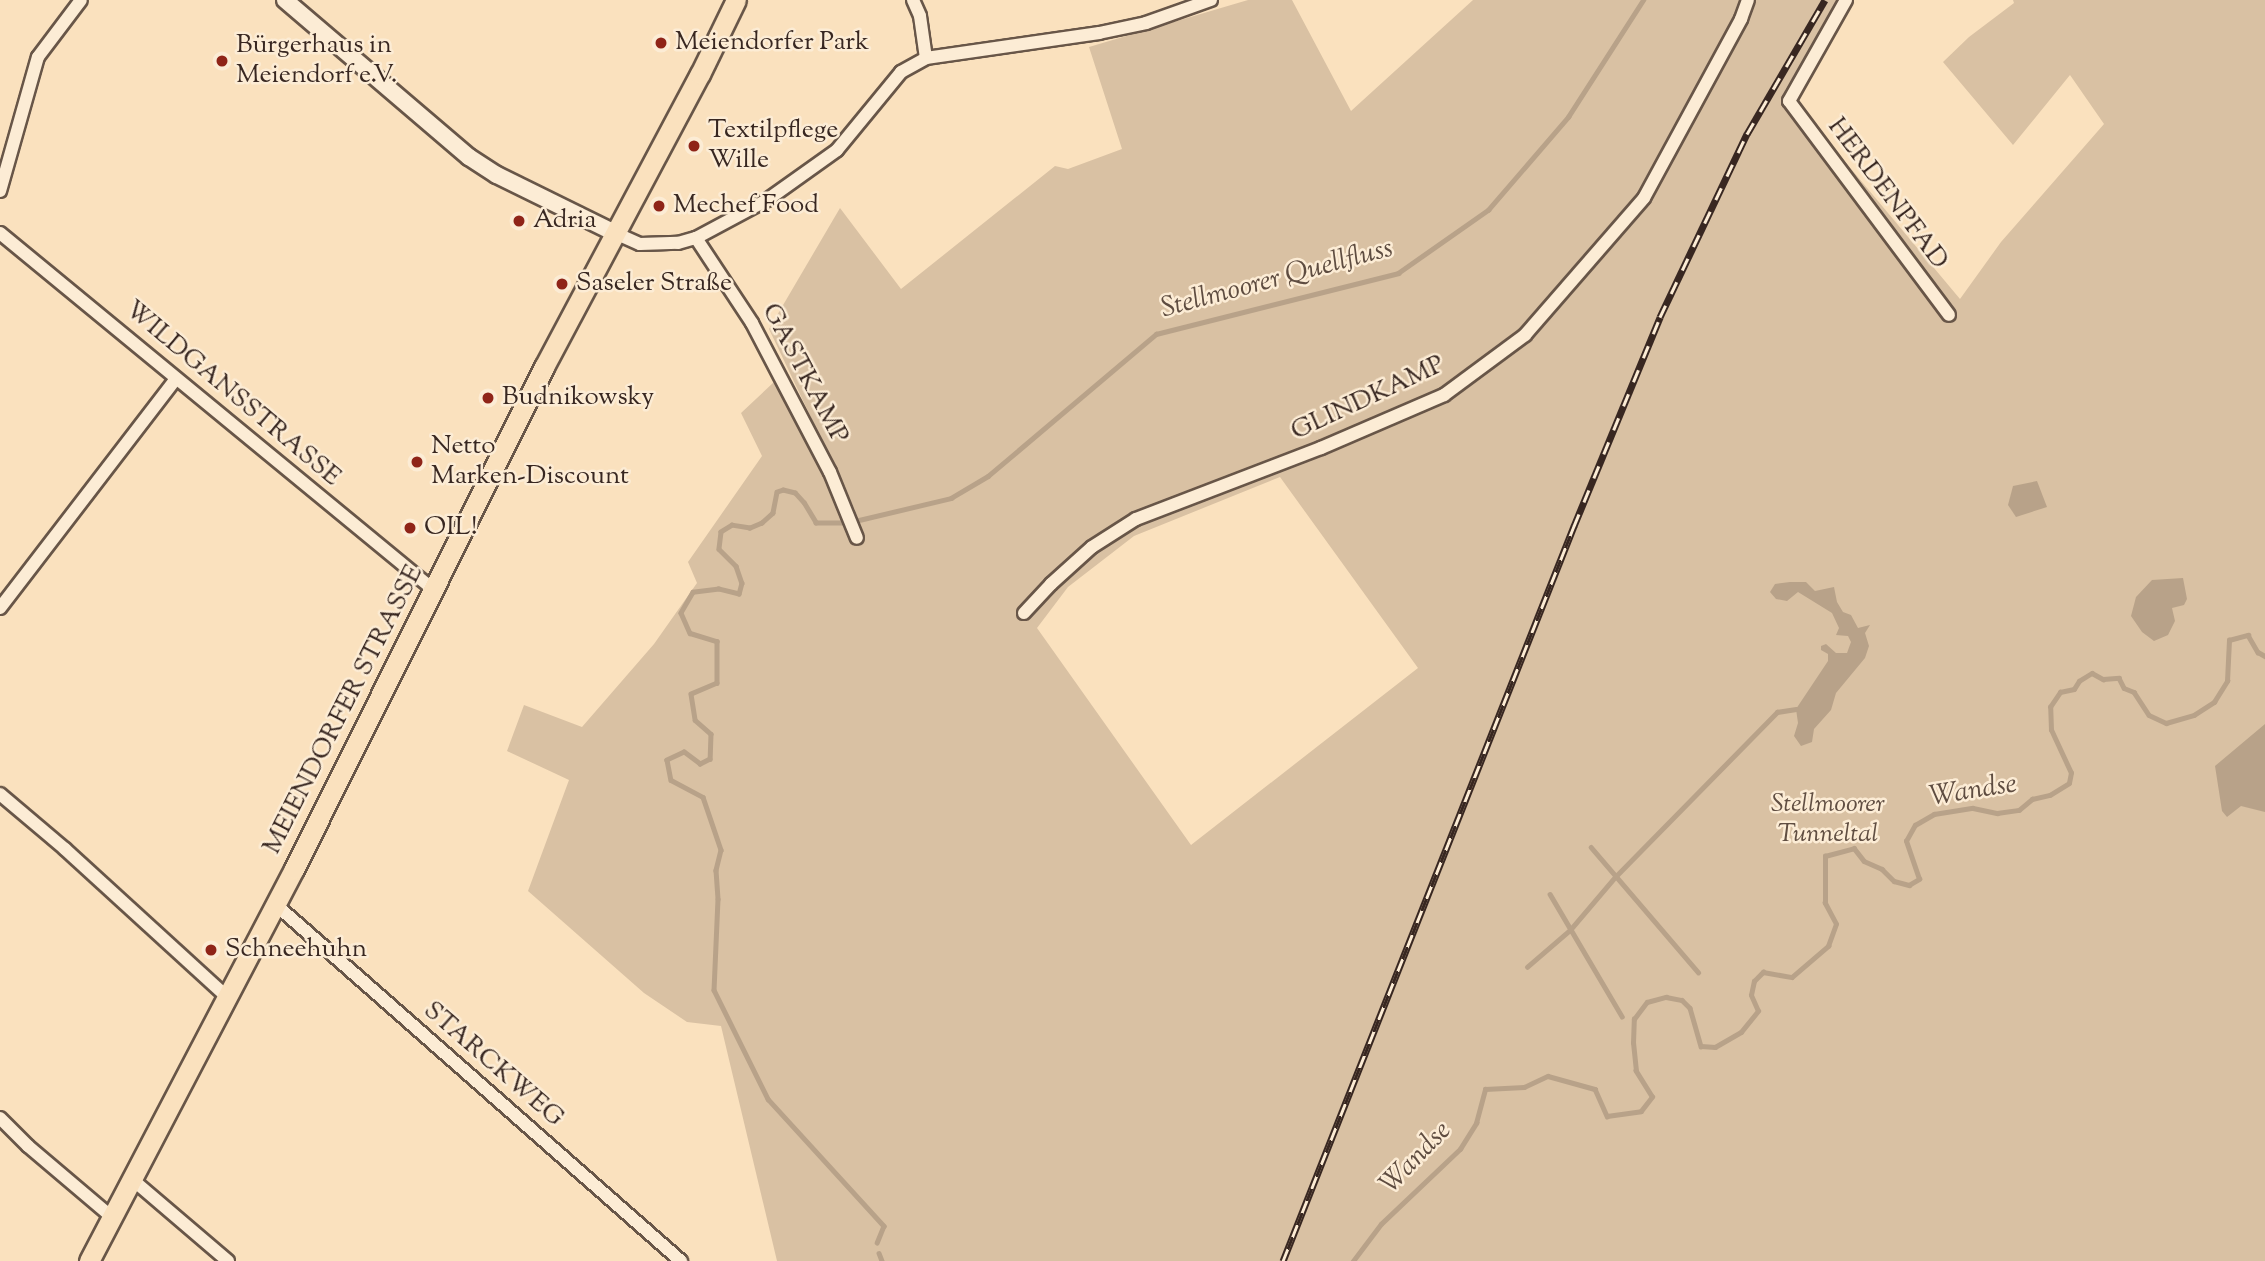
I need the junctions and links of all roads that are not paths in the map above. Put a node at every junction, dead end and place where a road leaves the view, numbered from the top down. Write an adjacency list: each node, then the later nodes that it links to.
1 (81, 0): 9 (street)
2 (285, 0): 11 (street)
3 (736, 0): 11 (main road, MEIENDORFER STRASSE)
4 (913, 0): 8 (street)
5 (1211, 0): 8 (street)
6 (1748, 0): 18 (street, GLINDKAMP)
7 (1846, 0): 13 (street, HERDENPFAD)
8 (926, 58): 12 (street)
9 (0, 191)
10 (0, 233): 14 (street, WILDGANSSTRASSE)
11 (615, 233): 12 (street); 16 (main road, MEIENDORFER STRASSE)
12 (696, 239): 15 (street, GASTKAMP)
13 (1949, 315)
14 (175, 380): 16 (street, WILDGANSSTRASSE); 17 (street)
15 (858, 538)
16 (434, 590): 20 (main road, MEIENDORFER STRASSE)
17 (0, 608)
18 (1024, 613)
19 (0, 794): 21 (street)
20 (275, 904): 21 (main road, MEIENDORFER STRASSE); 27 (street, STARCKWEG)
21 (227, 997): 23 (main road, MEIENDORFER STRASSE)
22 (0, 1118): 24 (street)
23 (133, 1180): 24 (main road, MEIENDORFER STRASSE); 26 (street)
24 (113, 1218): 25 (main road, MEIENDORFER STRASSE)
25 (89, 1261)
26 (228, 1261)
27 (681, 1261)

